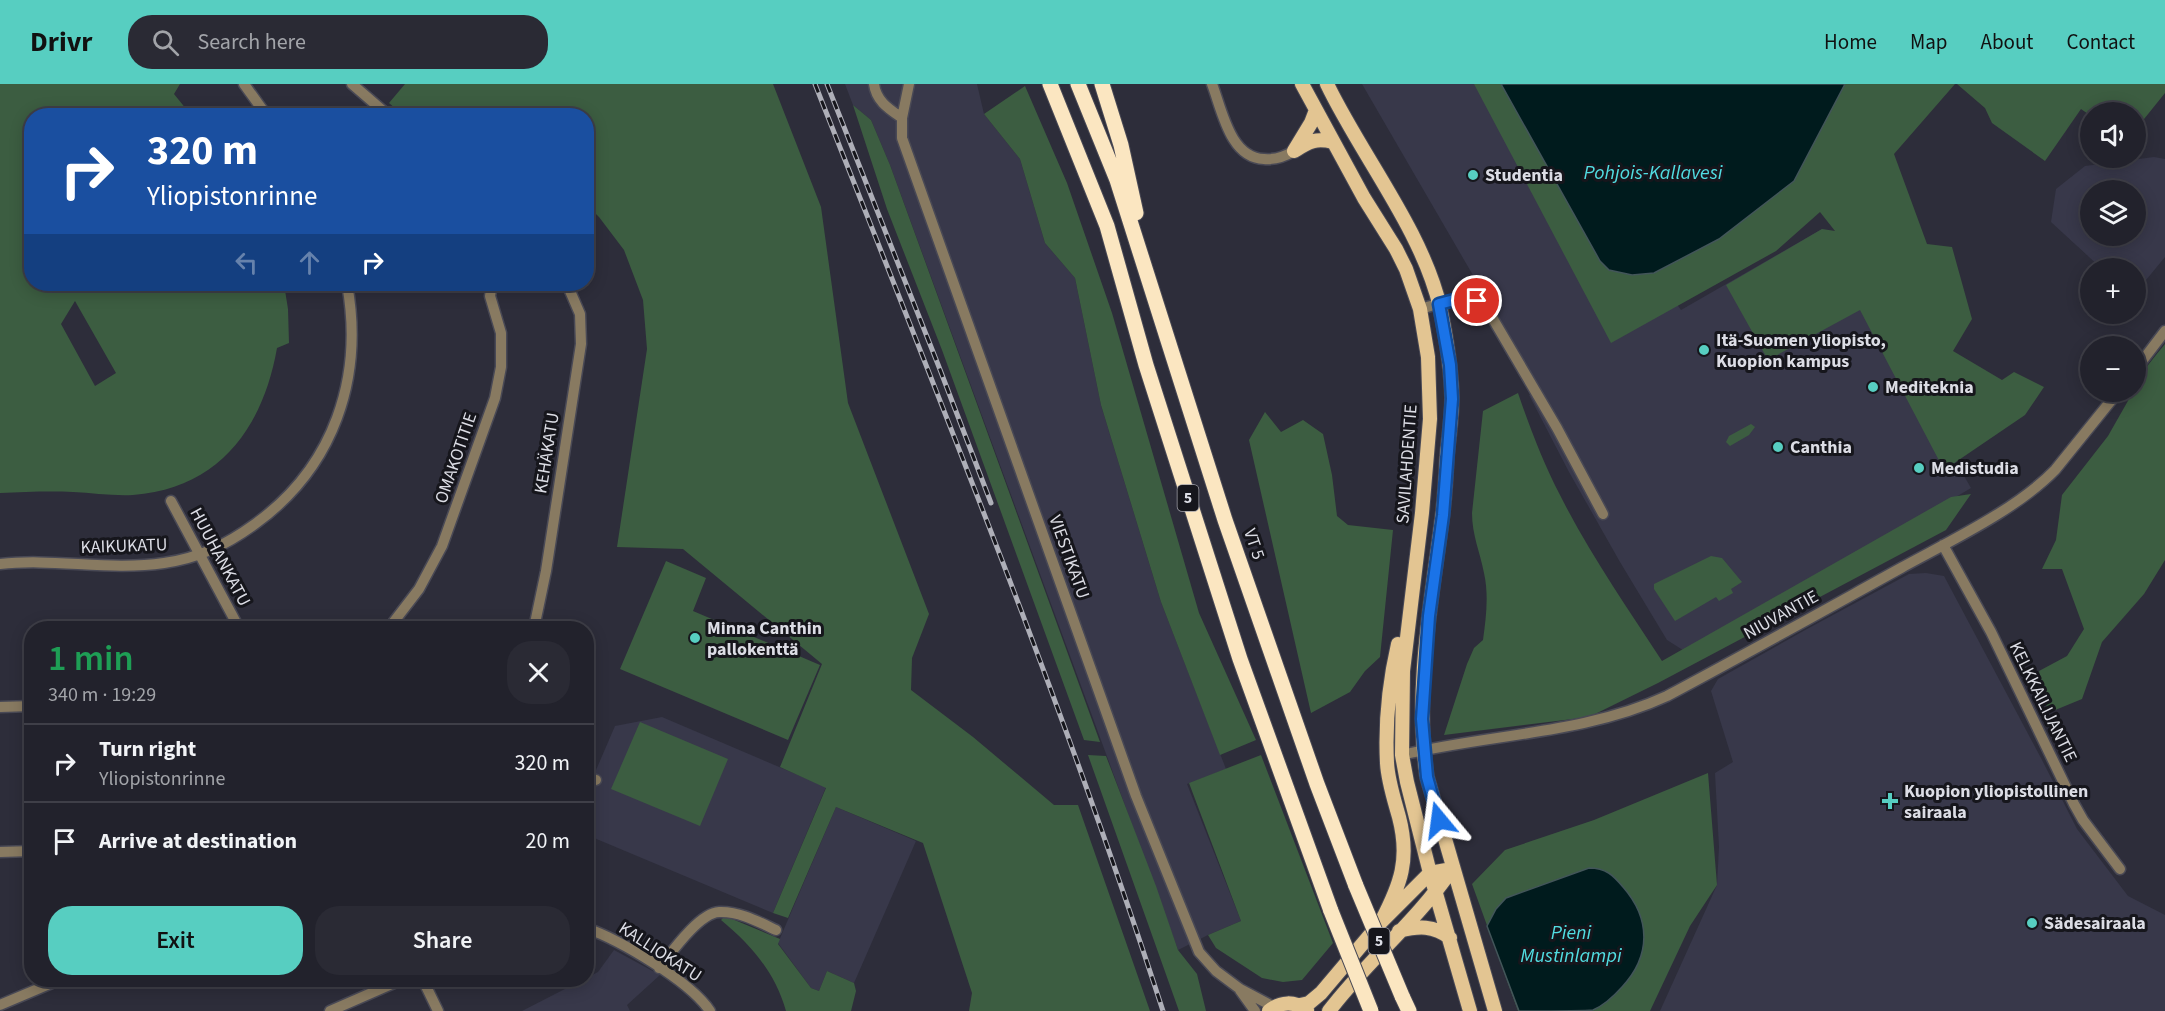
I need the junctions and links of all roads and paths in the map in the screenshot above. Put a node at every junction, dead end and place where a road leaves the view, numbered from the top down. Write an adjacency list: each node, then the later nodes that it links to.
1 (244, 84): 11 (street)
2 (352, 84): 12 (street)
3 (874, 84): 14 (street)
4 (909, 84): 14 (street, VIESTIKATU)
5 (1050, 84): 63 (highway, 5, bridge)
6 (1078, 84): 17 (highway, VT 5 / 5)
7 (1102, 84): 17 (highway)
8 (1212, 84): 16 (street)
9 (1302, 84): 13 (main road, SAVILAHDENTIE)
10 (1327, 84): 21 (main road)
11 (261, 108)
12 (380, 108)
13 (1316, 110): 15 (main road, SAVILAHDENTIE); 16 (main road)
14 (902, 118): 54 (street, VIESTIKATU)
15 (1333, 142): 16 (main road); 22 (main road, SAVILAHDENTIE)
16 (1294, 151)
17 (1144, 263): 64 (highway, VT 5 / 5, bridge)
18 (348, 291): 29 (street, KAIKUKATU)
19 (491, 291): 33 (street, OMAKOTITIE)
20 (570, 291): 34 (street, KEHÄKATU)
21 (1439, 304): 22 (street); 27 (street); 37 (main road)
22 (1419, 309): 31 (main road, SAVILAHDENTIE)
23 (2165, 332): 24 (street)
24 (2146, 356)
25 (2110, 402): 28 (street, NIUVANTIE)
26 (171, 501): 29 (street, HUUHANKATU)
27 (1603, 514)
28 (1943, 545): 37 (street, NIUVANTIE); 42 (street, KELKKAILIJANTIE)
29 (200, 555): 30 (street, KAIKUKATU); 32 (street, HUUHANKATU)
30 (0, 564)
31 (1415, 569): 38 (main road, SAVILAHDENTIE); 45 (main road)
32 (235, 621)
33 (394, 621)
34 (535, 621)
35 (24, 706): 36 (street)
36 (0, 707)
37 (1423, 750): 38 (street, NIUVANTIE); 41 (main road)
38 (1402, 755): 43 (main road, SAVILAHDENTIE)
39 (24, 851): 40 (street)
40 (0, 852)
41 (1452, 869): 43 (main road); 44 (main road); 66 (main road)
42 (2120, 869)
43 (1430, 873): 44 (main road, SAVILAHDENTIE); 45 (main road)
44 (1436, 892): 47 (main road); 49 (main road, SAVILAHDENTIE)
45 (1382, 922): 56 (main road)
46 (776, 930): 50 (street)
47 (1399, 931): 49 (main road); 62 (main road)
48 (594, 932): 50 (street, KALLIOKATU)
49 (1450, 938): 65 (main road, SAVILAHDENTIE)
50 (659, 968): 60 (street, KALLIOKATU)
51 (42, 987): 55 (street)
52 (385, 987): 58 (street)
53 (426, 987): 59 (street)
54 (1240, 989): 57 (street, VIESTIKATU); 61 (street, VIESTIKATU)
55 (0, 1005)
56 (1304, 1008): 57 (main road)
57 (1272, 1009)
58 (330, 1011)
59 (438, 1011)
60 (710, 1011)
61 (1255, 1011)
62 (1329, 1011)
63 (1371, 1011)
64 (1409, 1011)
65 (1470, 1011)
66 (1495, 1011)

